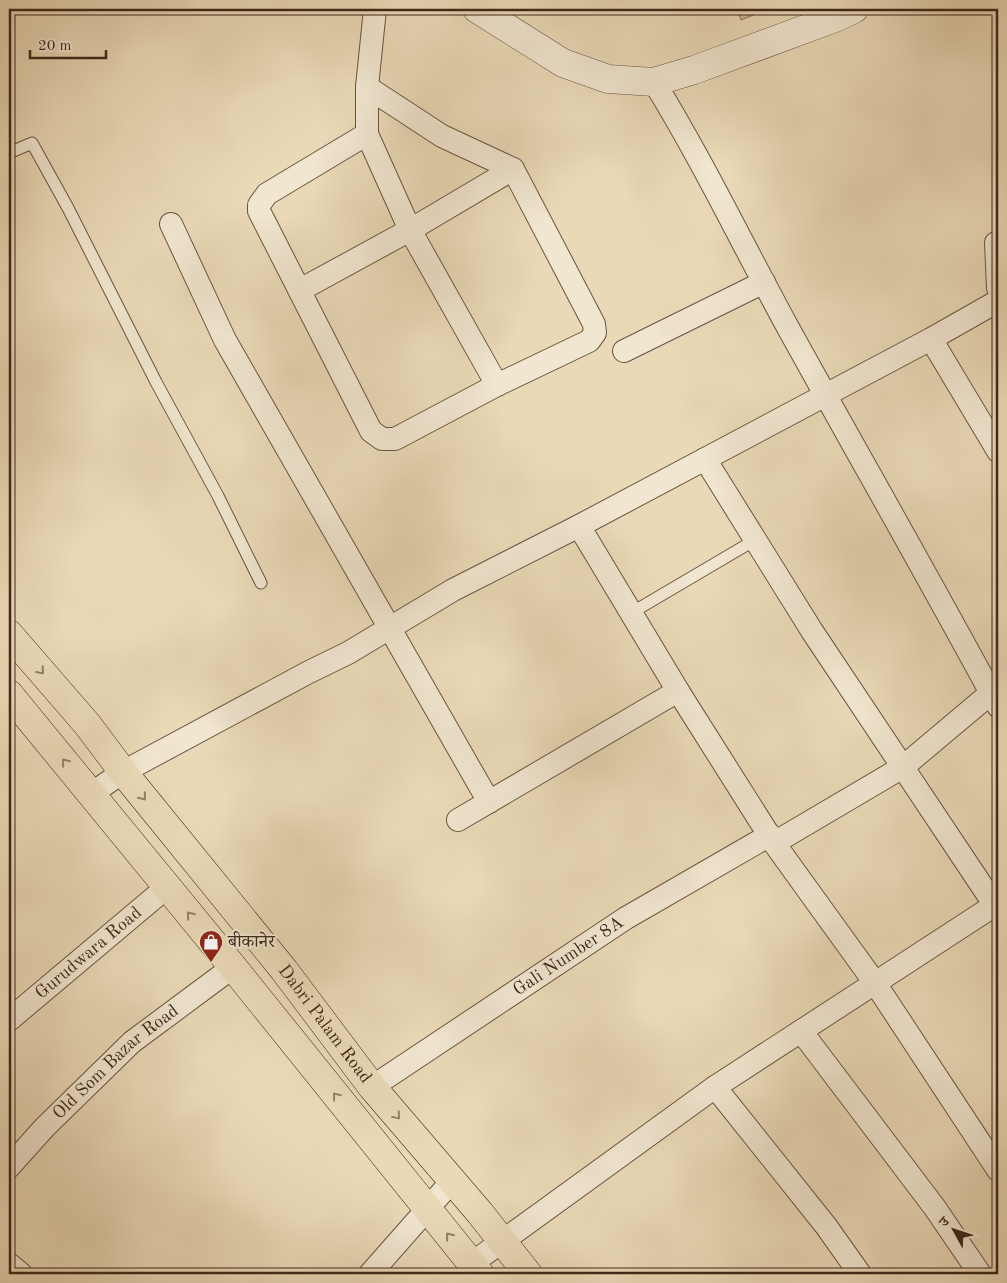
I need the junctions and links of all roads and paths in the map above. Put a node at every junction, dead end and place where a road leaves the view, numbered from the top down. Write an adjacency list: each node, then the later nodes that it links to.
1 (375, 9): 5 (street)
2 (477, 9): 4 (street)
3 (854, 9): 4 (street)
4 (654, 82): 12 (street)
5 (367, 86): 6 (street); 8 (street)
6 (368, 134): 10 (street); 14 (street)
7 (9, 153): 24 (lane)
8 (512, 169): 10 (street); 18 (street)
9 (171, 224): 26 (street)
10 (410, 230): 14 (street); 18 (street)
11 (998, 242): 13 (street)
12 (764, 282): 17 (street); 19 (street)
13 (998, 288)
14 (300, 290): 18 (street)
15 (998, 301): 16 (street)
16 (931, 339): 19 (street); 20 (street)
17 (624, 351)
18 (497, 385)
19 (825, 395): 21 (street); 30 (street)
20 (998, 451)
21 (705, 459): 22 (street); 23 (street)
22 (579, 526): 25 (street); 26 (street)
23 (756, 540): 25 (lane); 31 (street)
24 (261, 583)
25 (631, 613): 28 (street)
26 (390, 629): 32 (street); 34 (street)
27 (9, 634): 32 (main road, Dabri Palam Road, one-way to 32)
28 (678, 690): 34 (street); 36 (street)
29 (9, 694): 33 (main road, Dabri Palam Road, one-way to 29)
30 (996, 697): 31 (street, Gali Number 8A)
31 (903, 767): 36 (street, Gali Number 8A); 38 (street)
32 (123, 772): 33 (street); 43 (main road, Dabri Palam Road, one-way to 43)
33 (91, 794): 37 (main road, Dabri Palam Road)
34 (489, 802): 35 (street)
35 (458, 820)
36 (772, 839): 40 (street); 43 (street, Gali Number 8A)
37 (167, 887): 39 (main road, Dabri Palam Road, one-way to 37); 41 (street, Gurudwara Road)
38 (997, 906): 40 (street)
39 (233, 967): 45 (street, Old Som Bazar Road); 48 (main road, Dabri Palam Road, one-way to 39)
40 (875, 983): 42 (street); 46 (street)
41 (9, 1020)
42 (801, 1031): 44 (street); 56 (street)
43 (372, 1087): 47 (main road, Dabri Palam Road, one-way to 47)
44 (715, 1087): 49 (street); 55 (street)
45 (9, 1167)
46 (998, 1170)
47 (452, 1181): 48 (street); 49 (main road, Dabri Palam Road)
48 (427, 1209): 51 (main road, Dabri Palam Road, one-way to 48); 53 (street)
49 (502, 1241): 51 (street); 54 (main road, Dabri Palam Road)
50 (9, 1264): 52 (street)
51 (476, 1269)
52 (21, 1274)
53 (370, 1274)
54 (528, 1274)
55 (860, 1274)
56 (980, 1274)

